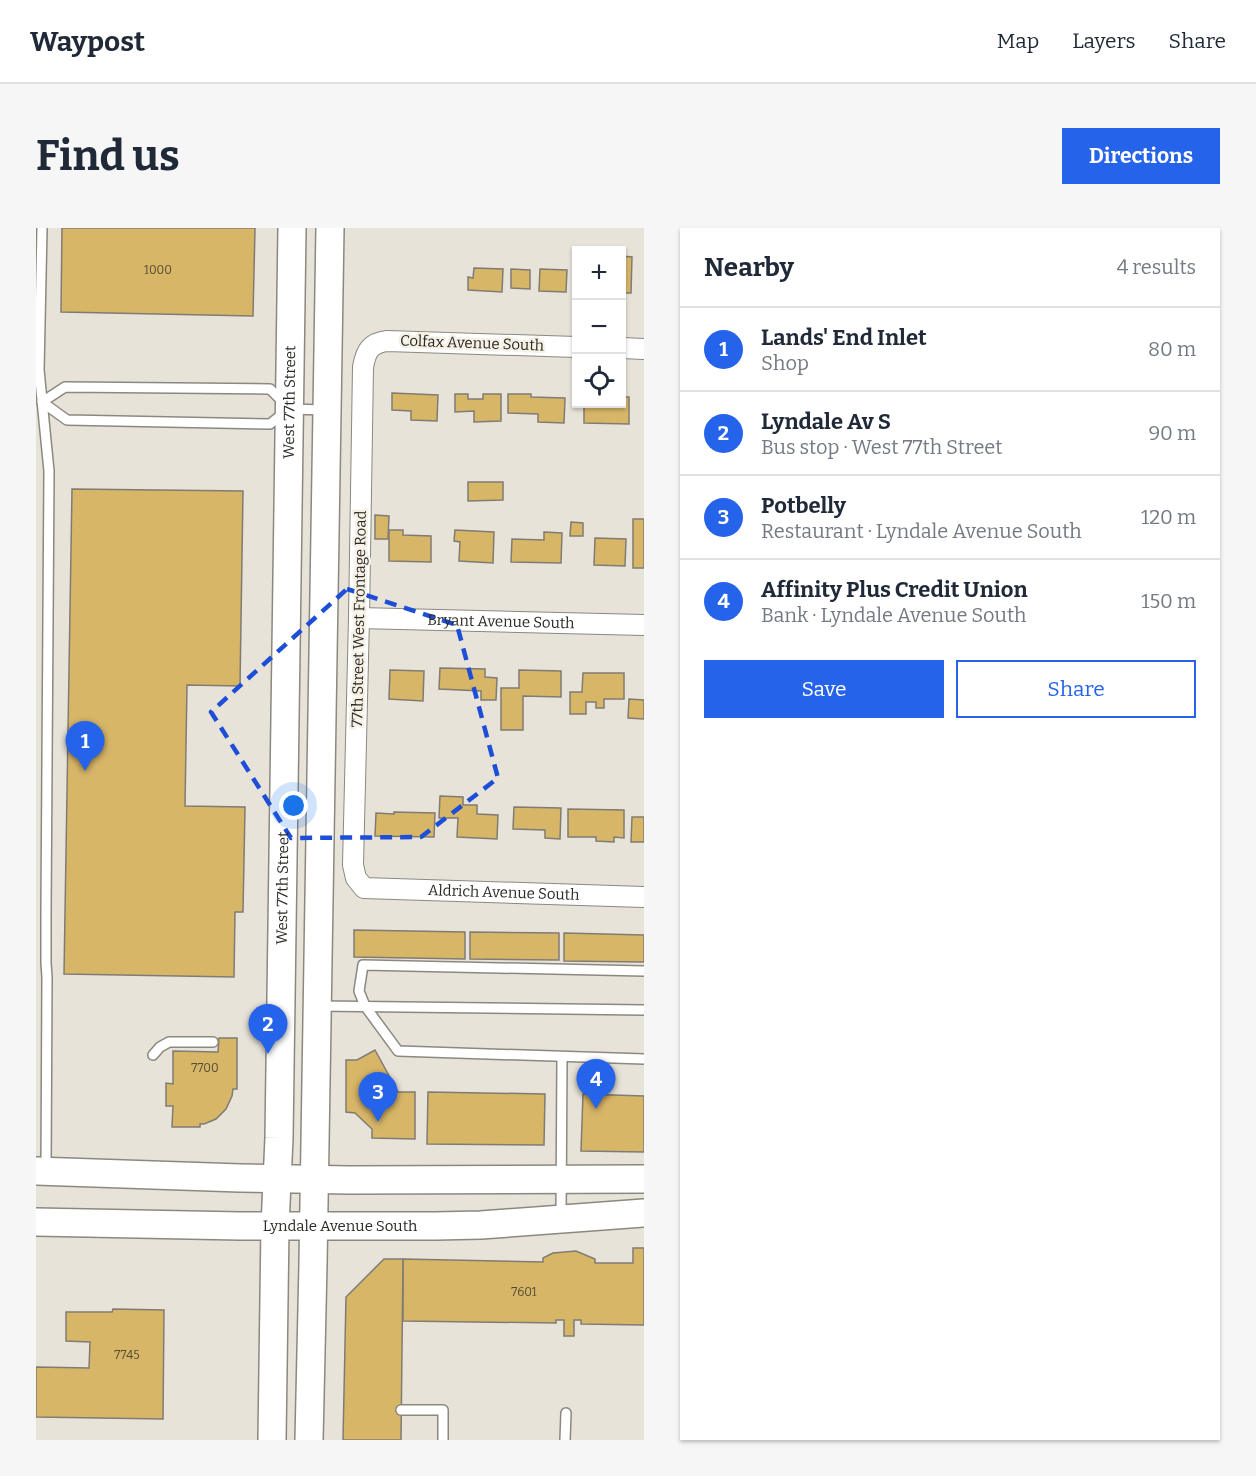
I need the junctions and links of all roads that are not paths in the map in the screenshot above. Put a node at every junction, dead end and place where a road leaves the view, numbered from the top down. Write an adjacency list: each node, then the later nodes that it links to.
1 (42, 228): 8 (lane)
2 (291, 228): 9 (street, West 77th Street)
3 (330, 228): 10 (street)
4 (572, 347): 5 (street, Colfax Avenue South)
5 (370, 348): 11 (street, 77th Street West Frontage Road)
6 (626, 348): 7 (street)
7 (644, 349)
8 (42, 402): 9 (lane); 9 (lane); 23 (lane)
9 (289, 409): 10 (lane); 25 (street, West 77th Street)
10 (327, 410): 16 (street)
11 (359, 618): 12 (street, Bryant Avenue South); 13 (street, 77th Street West Frontage Road)
12 (644, 624)
13 (364, 888): 14 (street, Aldrich Avenue South)
14 (644, 897)
15 (644, 971): 17 (lane)
16 (317, 1006): 17 (lane); 26 (street)
17 (365, 1006): 18 (lane); 21 (lane)
18 (644, 1010)
19 (213, 1042): 20 (lane)
20 (153, 1055)
21 (562, 1057): 22 (lane); 27 (lane)
22 (644, 1059)
23 (41, 1104): 24 (lane)
24 (41, 1171): 25 (street)
25 (278, 1178): 26 (street); 32 (street, West 77th Street)
26 (314, 1178): 27 (street); 33 (street)
27 (562, 1179): 28 (street); 30 (lane)
28 (644, 1179)
29 (644, 1213): 30 (street, Lyndale Avenue South)
30 (561, 1219): 33 (street, Lyndale Avenue South)
31 (36, 1222): 32 (street, Lyndale Avenue South)
32 (275, 1226): 33 (street, Lyndale Avenue South); 36 (street, West 77th Street)
33 (314, 1226): 37 (street)
34 (402, 1410): 38 (lane)
35 (566, 1413): 39 (lane)
36 (272, 1440)
37 (309, 1440)
38 (443, 1440)
39 (565, 1440)

